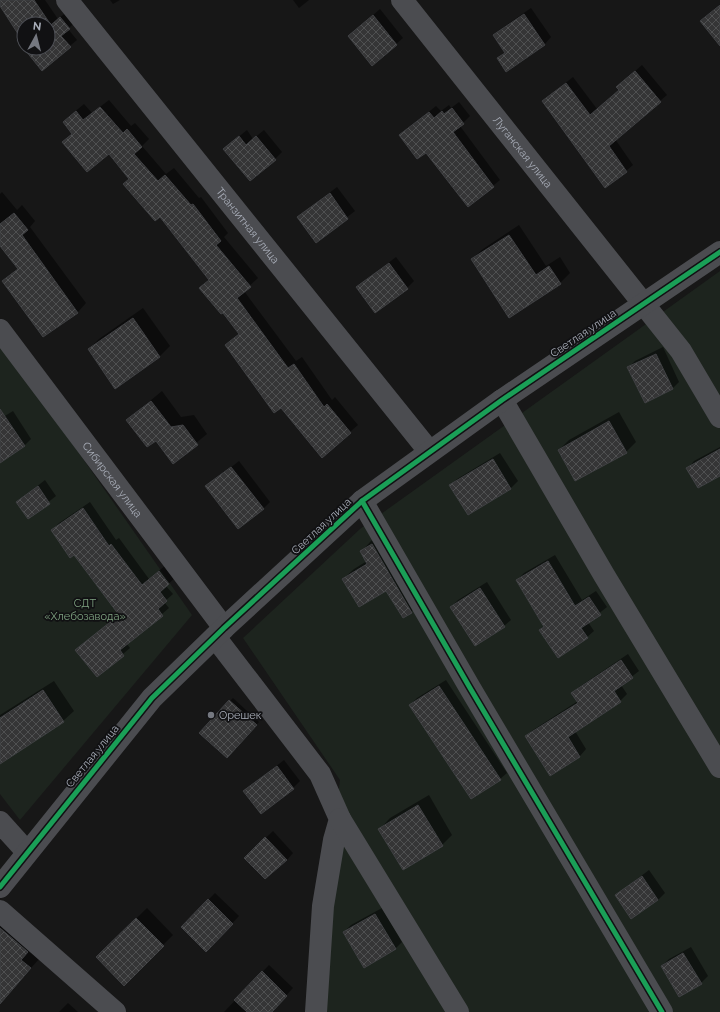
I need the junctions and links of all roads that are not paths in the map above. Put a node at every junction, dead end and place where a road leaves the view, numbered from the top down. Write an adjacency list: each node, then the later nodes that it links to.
1 (67, 0): 8 (street, Транзитная улица)
2 (402, 0): 4 (street, Луганская улица)
3 (720, 252): 4 (street, Светлая улица)
4 (644, 304): 6 (street, Светлая улица); 7 (street, Луганская улица)
5 (0, 330): 10 (street, Сибирская улица)
6 (502, 400): 8 (street, Светлая улица); 11 (street)
7 (720, 417)
8 (429, 451): 9 (street, Светлая улица)
9 (362, 501): 10 (street, Светлая улица); 20 (street)
10 (220, 633): 12 (street, Сибирская улица); 14 (street, Светлая улица)
11 (720, 768)
12 (340, 819): 18 (street); 19 (street, Сибирская улица)
13 (0, 822): 14 (street)
14 (27, 852): 15 (street, Светлая улица)
15 (0, 887)
16 (0, 911): 17 (street)
17 (115, 1012)
18 (316, 1012)
19 (458, 1012)
20 (662, 1012)

